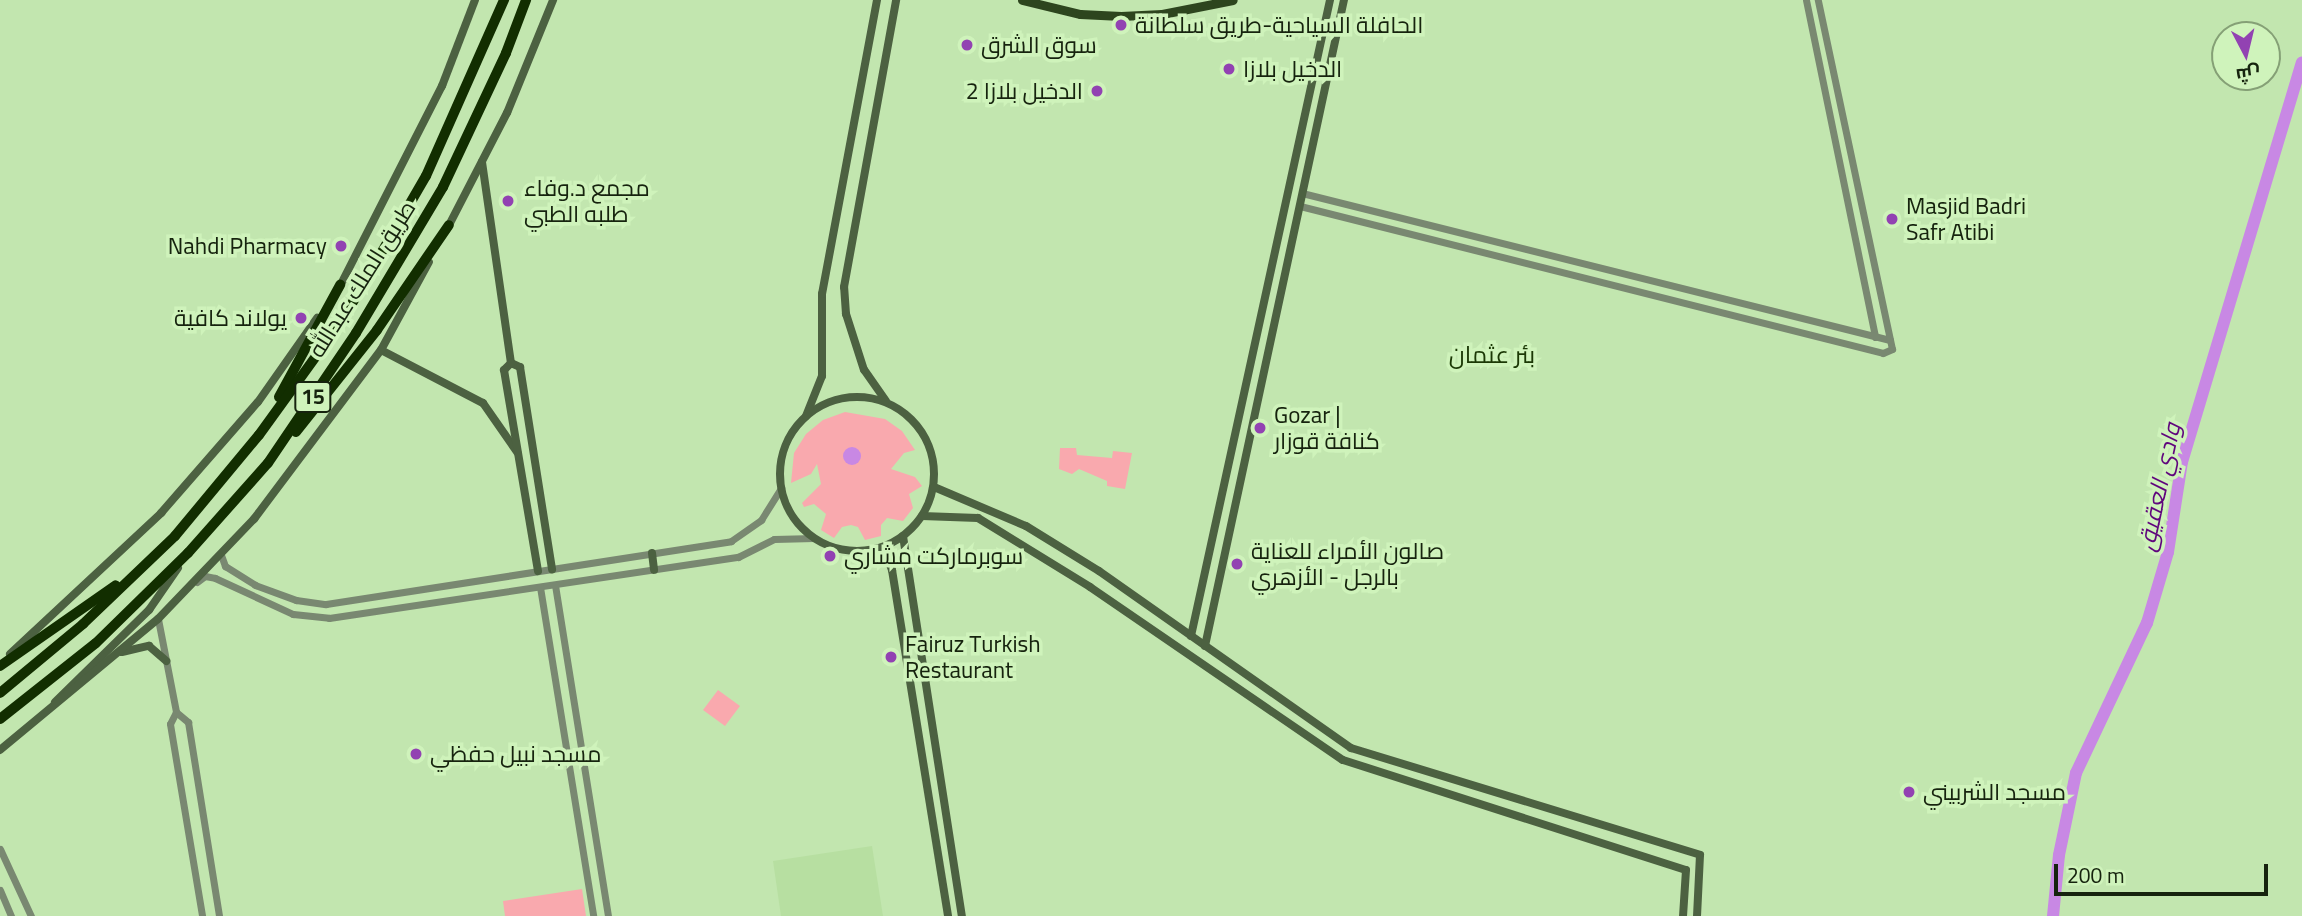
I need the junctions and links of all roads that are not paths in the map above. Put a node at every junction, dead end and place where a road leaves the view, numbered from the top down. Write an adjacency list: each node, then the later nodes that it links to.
1 (475, 0): 17 (main road)
2 (505, 0): 24 (highway, طريق الملك عبدالله / 15)
3 (526, 0): 26 (highway, طريق الملك عبدالله / 15)
4 (553, 0): 13 (main road)
5 (877, 0): 23 (main road)
6 (896, 0): 22 (main road)
7 (1022, 0): 8 (main road)
8 (1233, 0)
9 (1330, 0): 29 (main road)
10 (1344, 0): 14 (main road)
11 (1805, 0): 18 (street)
12 (1818, 0): 19 (street)
13 (482, 160): 16 (main road); 21 (main road)
14 (1302, 193): 15 (main road); 18 (street)
15 (1300, 206): 19 (street); 30 (main road)
16 (449, 225): 20 (main road); 26 (highway)
17 (340, 285): 24 (highway); 52 (main road)
18 (1875, 337): 19 (street)
19 (1890, 341)
20 (381, 350): 25 (main road); 38 (main road)
21 (511, 363): 25 (main road); 39 (main road)
22 (888, 404): 23 (main road); 27 (main road)
23 (805, 417): 28 (main road)
24 (258, 435): 32 (highway, طريق الملك عبدالله / 15)
25 (519, 455): 41 (main road)
26 (268, 463): 36 (highway, طريق الملك عبدالله / 15)
27 (934, 487): 31 (main road); 48 (main road)
28 (781, 488): 34 (main road); 37 (street)
29 (1219, 508): 30 (main road); 48 (main road)
30 (1234, 511): 49 (main road)
31 (922, 516): 33 (main road); 68 (main road)
32 (175, 536): 52 (highway); 53 (highway, طريق الملك عبدالله / 15)
33 (904, 536): 35 (main road); 67 (main road)
34 (814, 538): 35 (main road); 40 (street)
35 (874, 550): 66 (main road)
36 (188, 553): 55 (main road); 56 (highway, طريق الملك عبدالله / 15)
37 (652, 553): 39 (street); 40 (main road)
38 (221, 555): 42 (main road); 45 (street)
39 (552, 569): 41 (street)
40 (654, 570): 43 (street)
41 (538, 571): 45 (street)
42 (193, 584): 46 (street); 47 (main road)
43 (555, 584): 44 (street); 65 (street)
44 (540, 587): 46 (street); 64 (street)
45 (268, 590): 46 (street)
46 (258, 601)
47 (158, 619): 50 (main road); 51 (street)
48 (1191, 636): 49 (main road)
49 (1205, 646): 69 (main road)
50 (116, 655): 51 (main road); 55 (main road)
51 (166, 661): 54 (street)
52 (0, 664)
53 (0, 693)
54 (176, 712): 62 (street); 63 (street)
55 (47, 713): 57 (main road)
56 (0, 719)
57 (0, 750)
58 (0, 849): 61 (street)
59 (0, 890): 60 (street)
60 (11, 916)
61 (31, 916)
62 (201, 916)
63 (219, 916)
64 (593, 916)
65 (608, 916)
66 (948, 916)
67 (962, 916)
68 (1683, 916)
69 (1697, 916)

